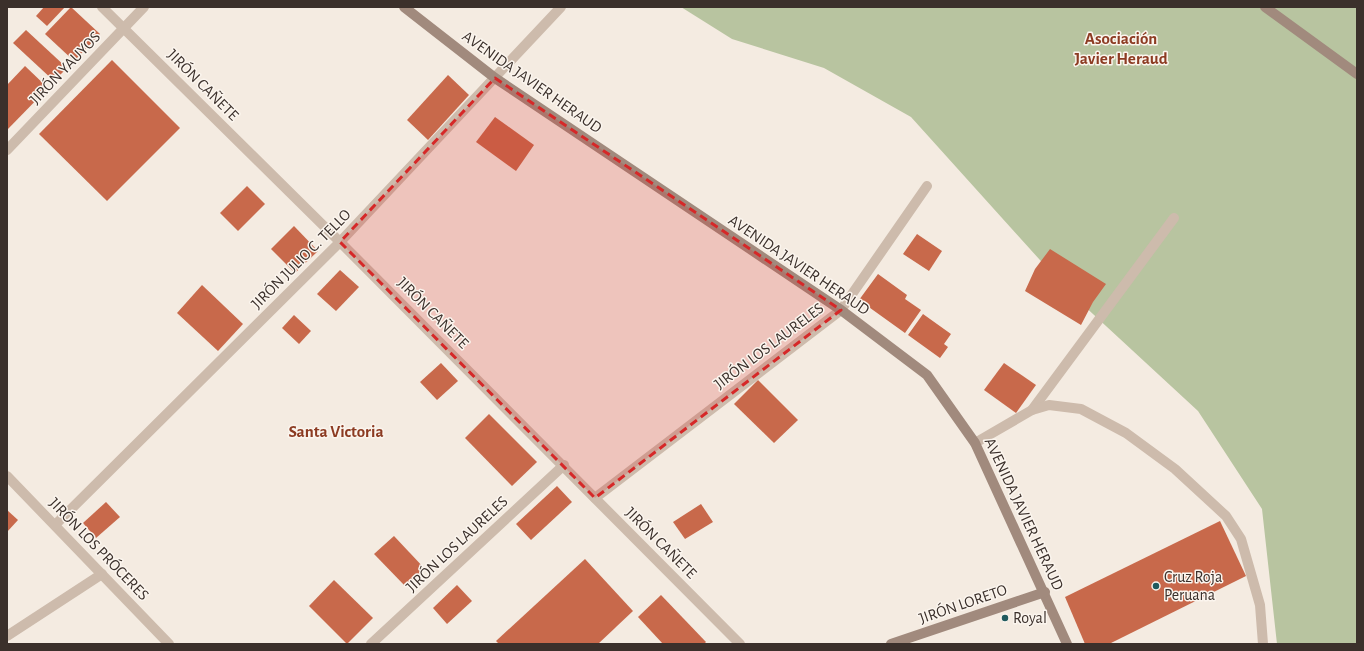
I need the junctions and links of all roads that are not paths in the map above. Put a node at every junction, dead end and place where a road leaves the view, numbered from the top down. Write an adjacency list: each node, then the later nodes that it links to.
1 (102, 7): 6 (street, JIRÓN CAÑETE)
2 (144, 7): 6 (street, JIRÓN YAUYOS)
3 (404, 7): 8 (main road, AVENIDA JAVIER HERAUD)
4 (561, 7): 8 (street, JIRÓN JULIO C. TELLO)
5 (1265, 7): 7 (main road)
6 (124, 28): 9 (street, JIRÓN YAUYOS); 12 (street, JIRÓN CAÑETE)
7 (1357, 74)
8 (495, 78): 12 (street, JIRÓN JULIO C. TELLO); 13 (main road, AVENIDA JAVIER HERAUD)
9 (7, 150)
10 (928, 186): 13 (street, JIRÓN LOS LAURELES)
11 (1174, 218): 14 (street)
12 (340, 242): 16 (street, JIRÓN CAÑETE); 19 (street, JIRÓN JULIO C. TELLO)
13 (841, 310): 15 (main road, AVENIDA JAVIER HERAUD); 18 (street, JIRÓN LOS LAURELES)
14 (1032, 410): 15 (street); 28 (street)
15 (975, 443): 21 (main road, AVENIDA JAVIER HERAUD)
16 (564, 466): 18 (street, JIRÓN CAÑETE); 24 (street, JIRÓN LOS LAURELES)
17 (7, 476): 19 (street, JIRÓN LOS PRÓCERES)
18 (595, 498): 25 (street, JIRÓN CAÑETE)
19 (55, 525): 20 (street, JIRÓN LOS PRÓCERES)
20 (102, 574): 22 (street); 23 (street, JIRÓN LOS PRÓCERES)
21 (1045, 592): 26 (main road, JIRÓN LORETO); 27 (main road, AVENIDA JAVIER HERAUD)
22 (7, 636)
23 (169, 644)
24 (371, 644)
25 (740, 644)
26 (891, 644)
27 (1067, 644)
28 (1263, 644)

